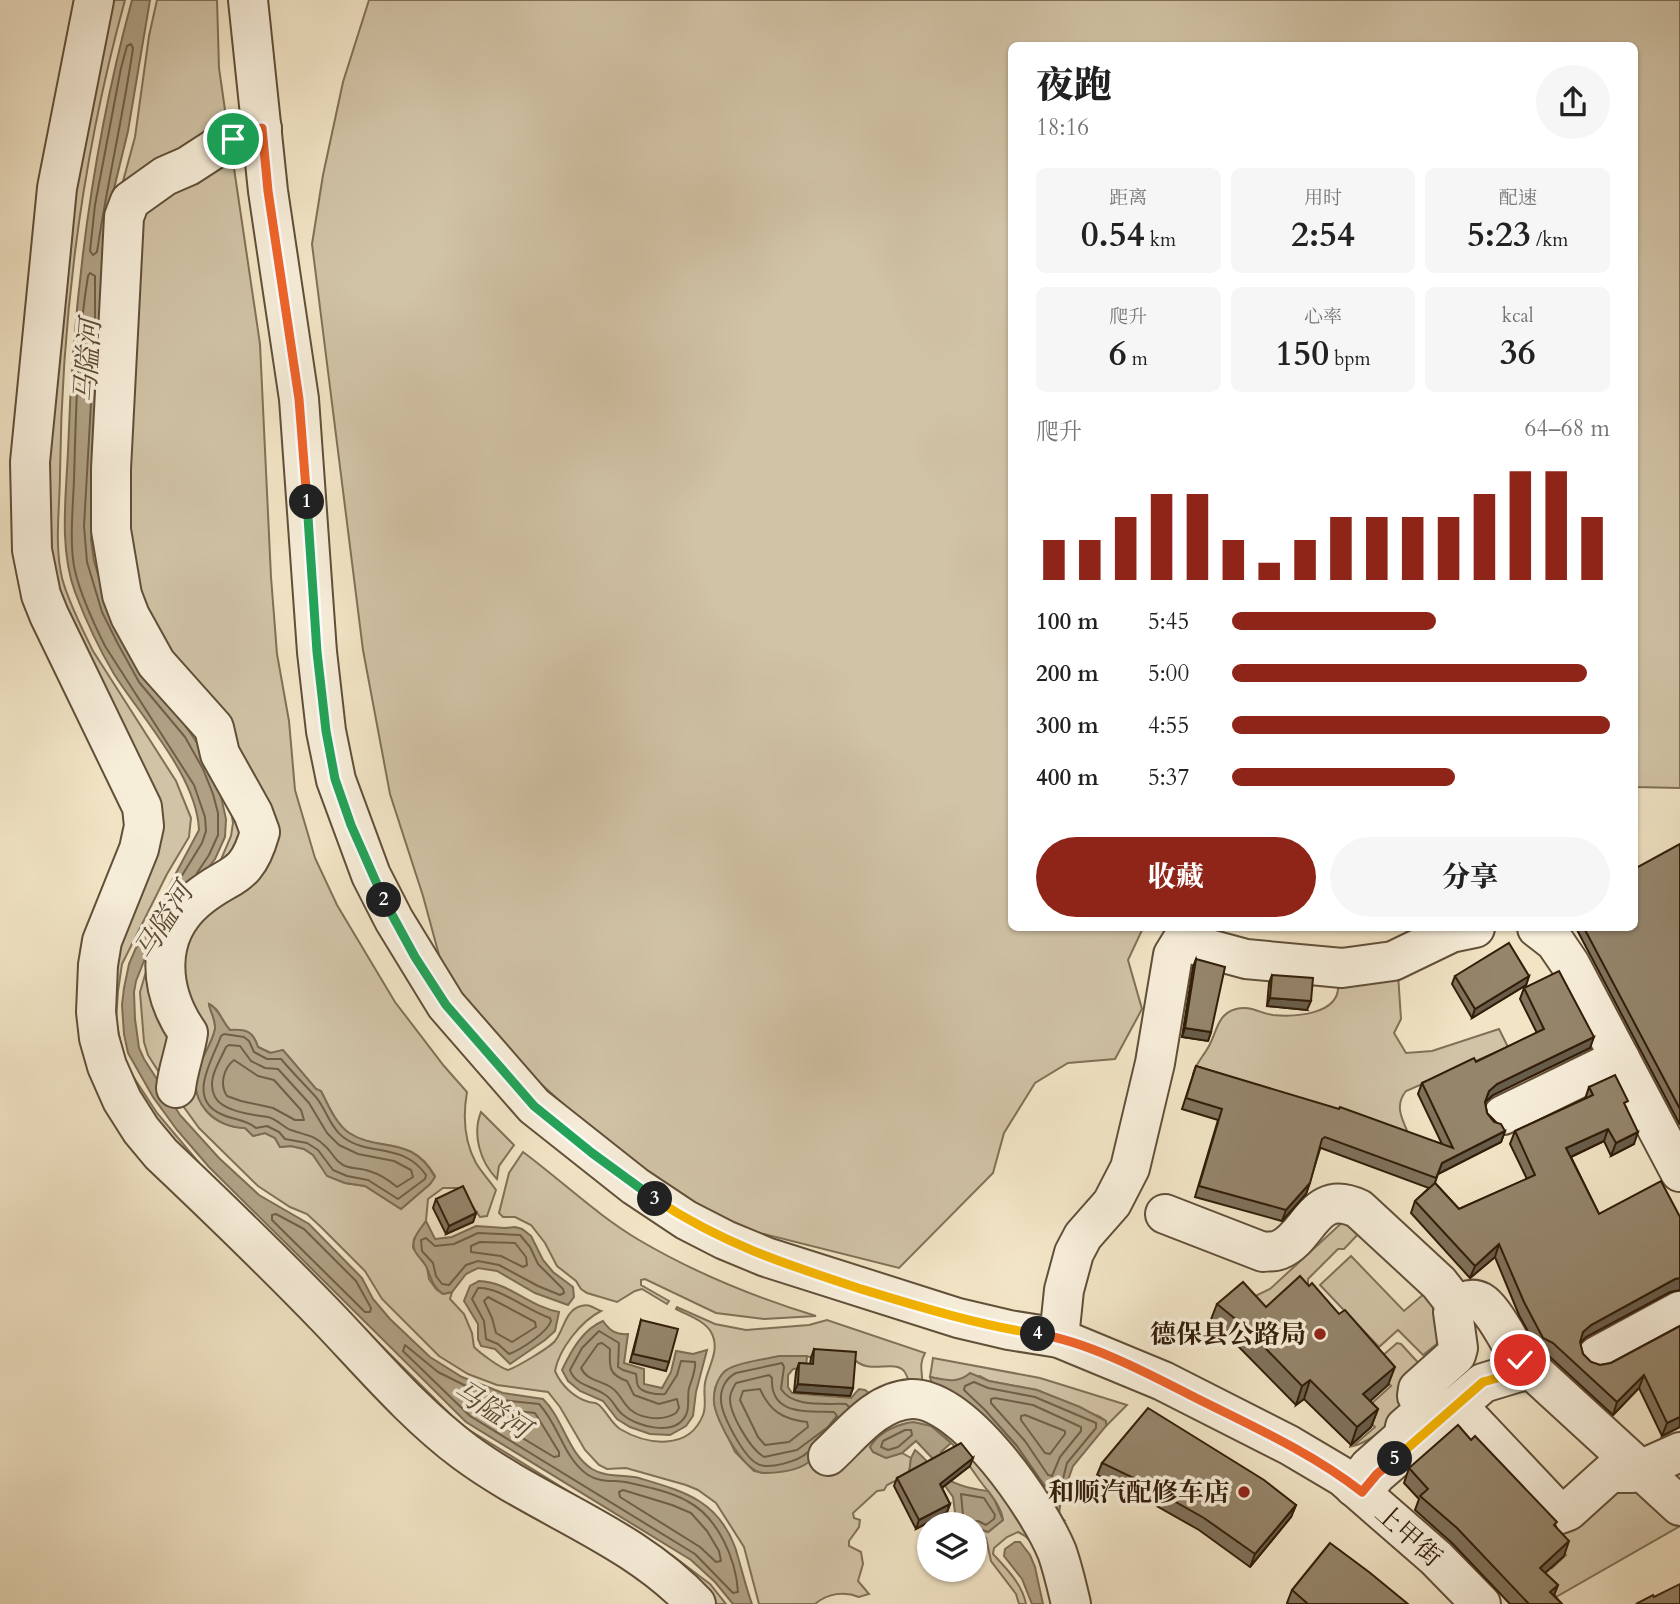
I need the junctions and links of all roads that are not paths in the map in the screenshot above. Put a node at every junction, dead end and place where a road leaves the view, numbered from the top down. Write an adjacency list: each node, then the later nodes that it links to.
1 (94, 0): 23 (street)
2 (234, 0): 4 (street, 上甲街)
3 (248, 0): 4 (street, 上甲街)
4 (254, 130): 8 (street); 14 (street, 上甲街); 25 (street, 上甲街)
5 (1461, 931): 14 (street)
6 (1541, 931): 7 (street)
7 (1620, 1058): 9 (street); 10 (street)
8 (176, 1088)
9 (1503, 1115)
10 (1680, 1172)
11 (1166, 1214): 12 (street)
12 (1457, 1306): 16 (street); 21 (street)
13 (1680, 1311): 15 (street)
14 (1059, 1338): 21 (street, 上甲街)
15 (1597, 1356)
16 (1519, 1372): 17 (street); 20 (street)
17 (1457, 1405): 20 (street); 21 (street)
18 (1680, 1452): 20 (street)
19 (828, 1456): 24 (street)
20 (1639, 1469): 22 (street)
21 (1358, 1490): 26 (street, 上甲街)
22 (1680, 1506)
23 (696, 1604)
24 (1071, 1604)
25 (1454, 1604)
26 (1481, 1604)

